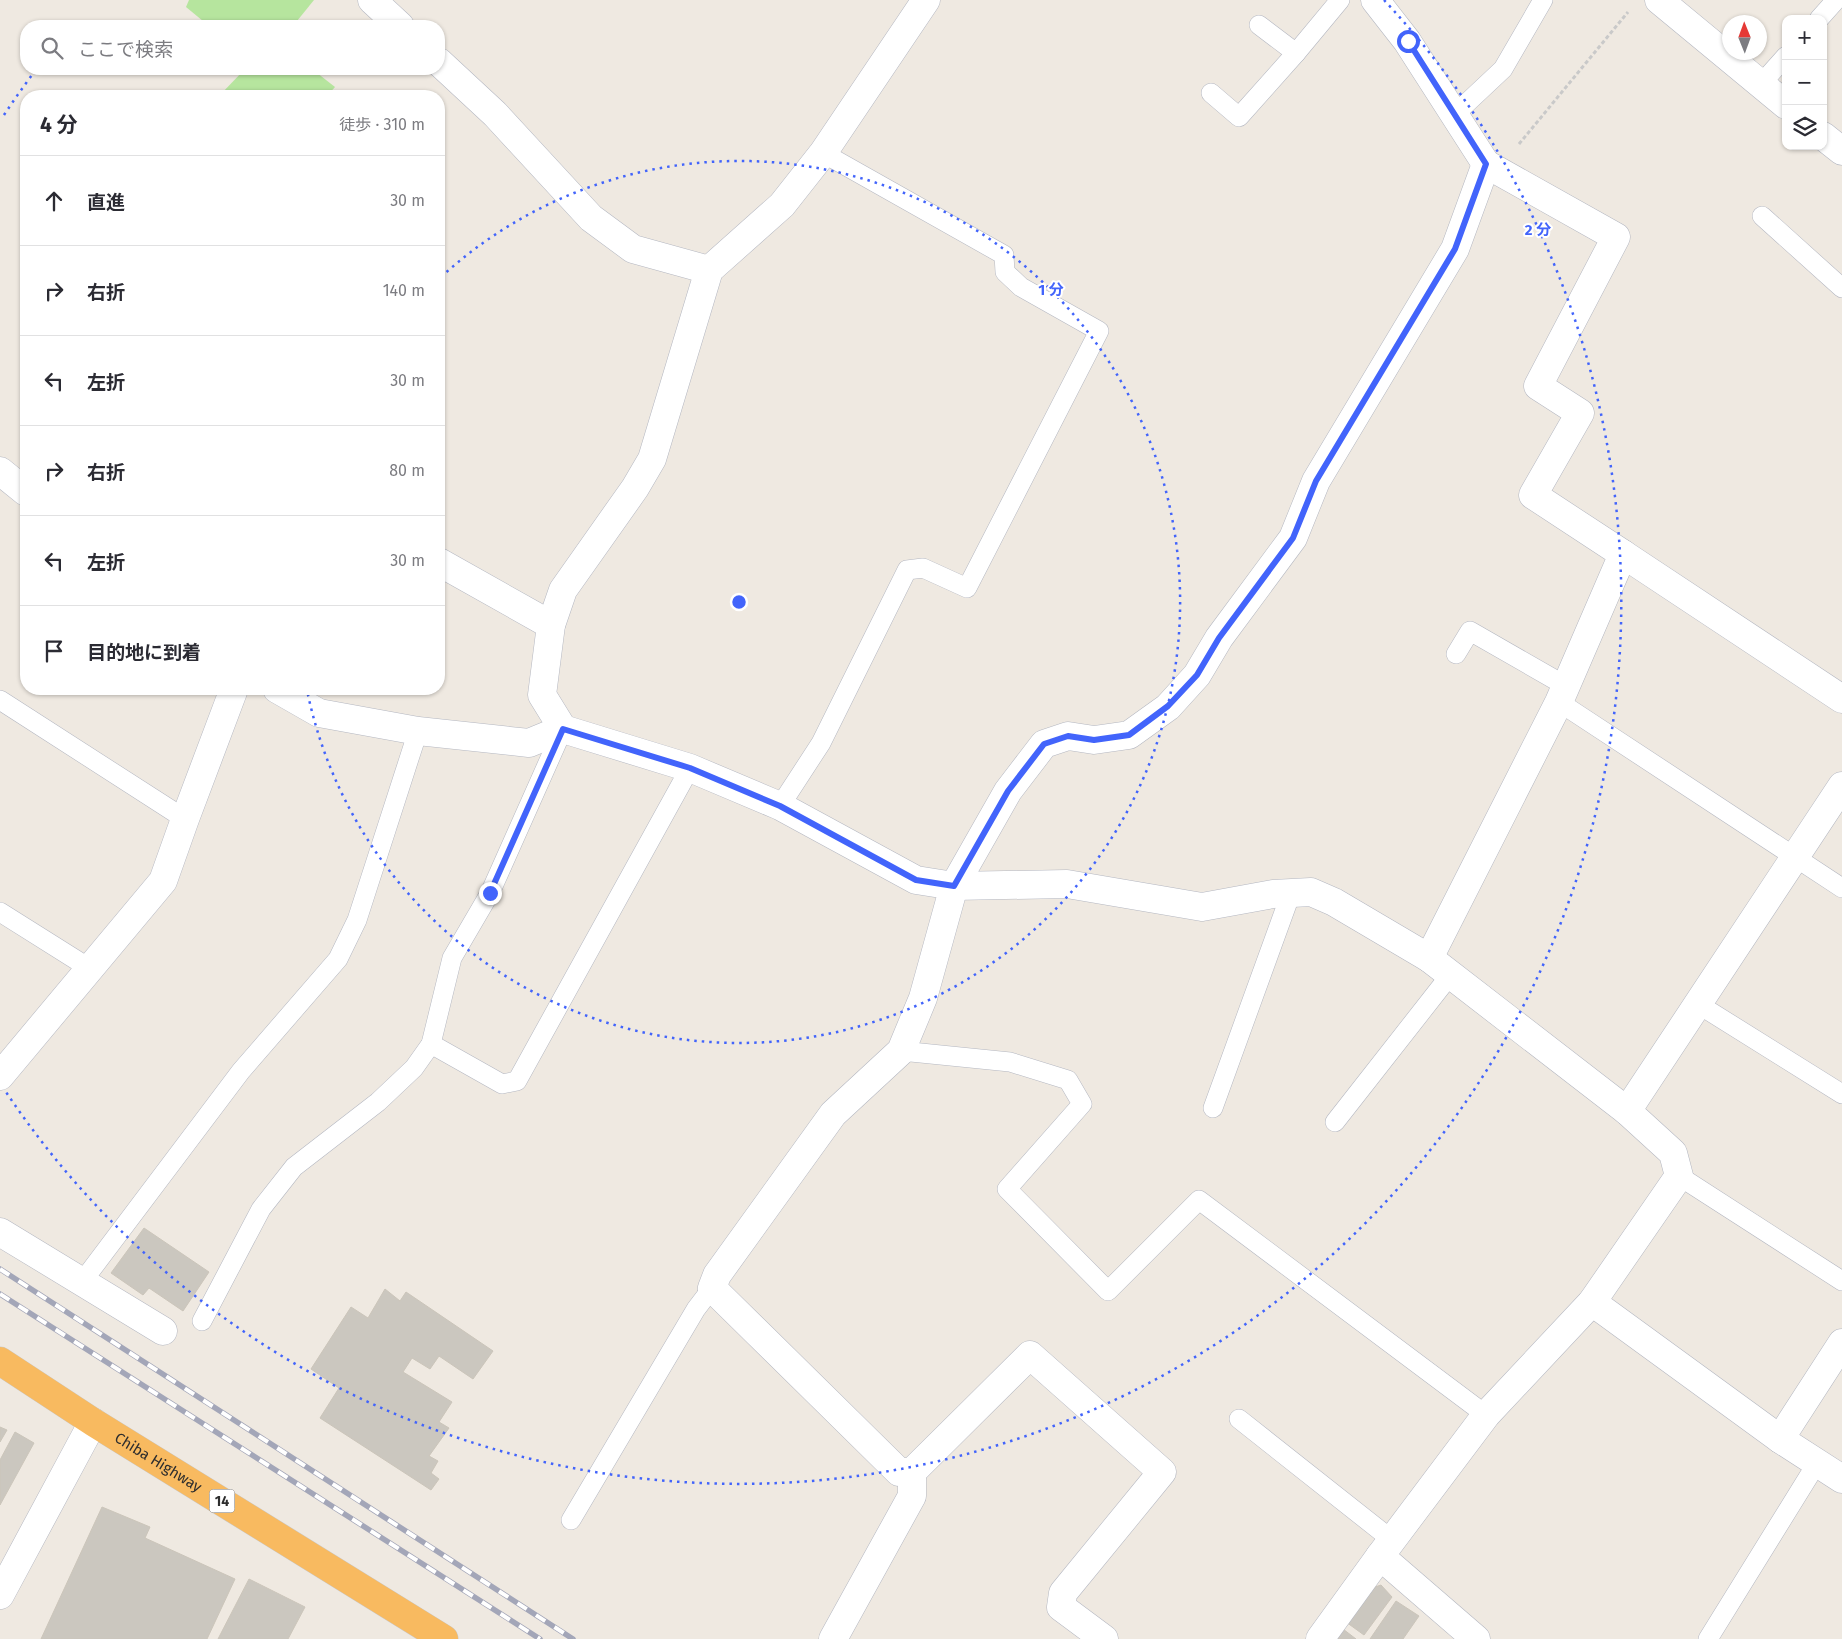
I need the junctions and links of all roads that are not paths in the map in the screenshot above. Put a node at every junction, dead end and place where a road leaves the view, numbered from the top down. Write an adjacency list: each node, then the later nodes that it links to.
1 (372, 0): 9 (street)
2 (926, 0): 20 (street)
3 (1340, 0): 11 (lane)
4 (1375, 0): 17 (street)
5 (1543, 0): 17 (lane)
6 (1659, 0): 14 (street)
7 (1836, 0): 8 (lane)
8 (1823, 15)
9 (394, 20)
10 (1259, 25): 11 (lane)
11 (1296, 53): 15 (lane)
12 (1782, 60): 14 (lane)
13 (445, 68): 23 (street)
14 (1761, 84): 16 (street)
15 (1211, 93)
16 (1782, 102)
17 (1454, 115): 21 (street)
18 (1827, 139): 19 (street)
19 (1842, 151)
20 (823, 153): 23 (street); 40 (lane)
21 (1486, 164): 27 (street); 43 (street)
22 (1762, 216): 24 (lane)
23 (709, 270): 29 (street)
24 (1842, 288)
25 (0, 470): 26 (street)
26 (20, 487)
27 (1623, 554): 31 (street); 34 (street)
28 (445, 565): 29 (street)
29 (551, 625): 36 (street)
30 (1456, 654): 31 (lane)
31 (1562, 694): 42 (lane); 47 (street)
32 (232, 695): 41 (street)
33 (288, 695): 37 (street)
34 (1842, 699)
35 (0, 700): 41 (lane)
36 (563, 729): 37 (street); 38 (street); 51 (lane)
37 (418, 731): 61 (lane)
38 (690, 768): 40 (street); 51 (lane)
39 (1842, 786): 42 (street)
40 (780, 806): 43 (street)
41 (185, 819): 48 (street)
42 (1795, 857): 44 (lane); 50 (street)
43 (954, 886): 45 (street); 52 (street)
44 (1842, 888)
45 (1291, 893): 47 (street); 55 (lane)
46 (0, 912): 48 (lane)
47 (1430, 958): 49 (street)
48 (89, 968): 53 (street)
49 (1451, 974): 56 (street); 57 (lane)
50 (1698, 1004): 54 (lane); 56 (street)
51 (431, 1044): 64 (lane)
52 (902, 1051): 62 (street); 68 (lane)
53 (0, 1076)
54 (1842, 1094)
55 (1214, 1108)
56 (1627, 1111): 58 (street)
57 (1335, 1122)
58 (1679, 1176): 60 (lane); 63 (street)
59 (0, 1232): 61 (street)
60 (1842, 1281)
61 (82, 1282): 65 (street)
62 (712, 1288): 73 (street); 75 (lane)
63 (1592, 1302): 68 (street); 71 (street)
64 (202, 1321)
65 (163, 1331)
66 (1842, 1343): 71 (street)
67 (0, 1361): 70 (highway, Chiba Highway / 14)
68 (1486, 1415): 76 (street)
69 (1239, 1419): 76 (lane)
70 (93, 1422): 77 (street); 78 (highway, Chiba Highway / 14)
71 (1780, 1439): 72 (street)
72 (1817, 1463): 74 (street); 83 (lane)
73 (912, 1472): 79 (street); 80 (street)
74 (1842, 1479)
75 (571, 1520)
76 (1386, 1548): 81 (street); 82 (street)
77 (0, 1595)
78 (444, 1639)
79 (833, 1639)
80 (1104, 1639)
81 (1320, 1639)
82 (1476, 1639)
83 (1708, 1639)

